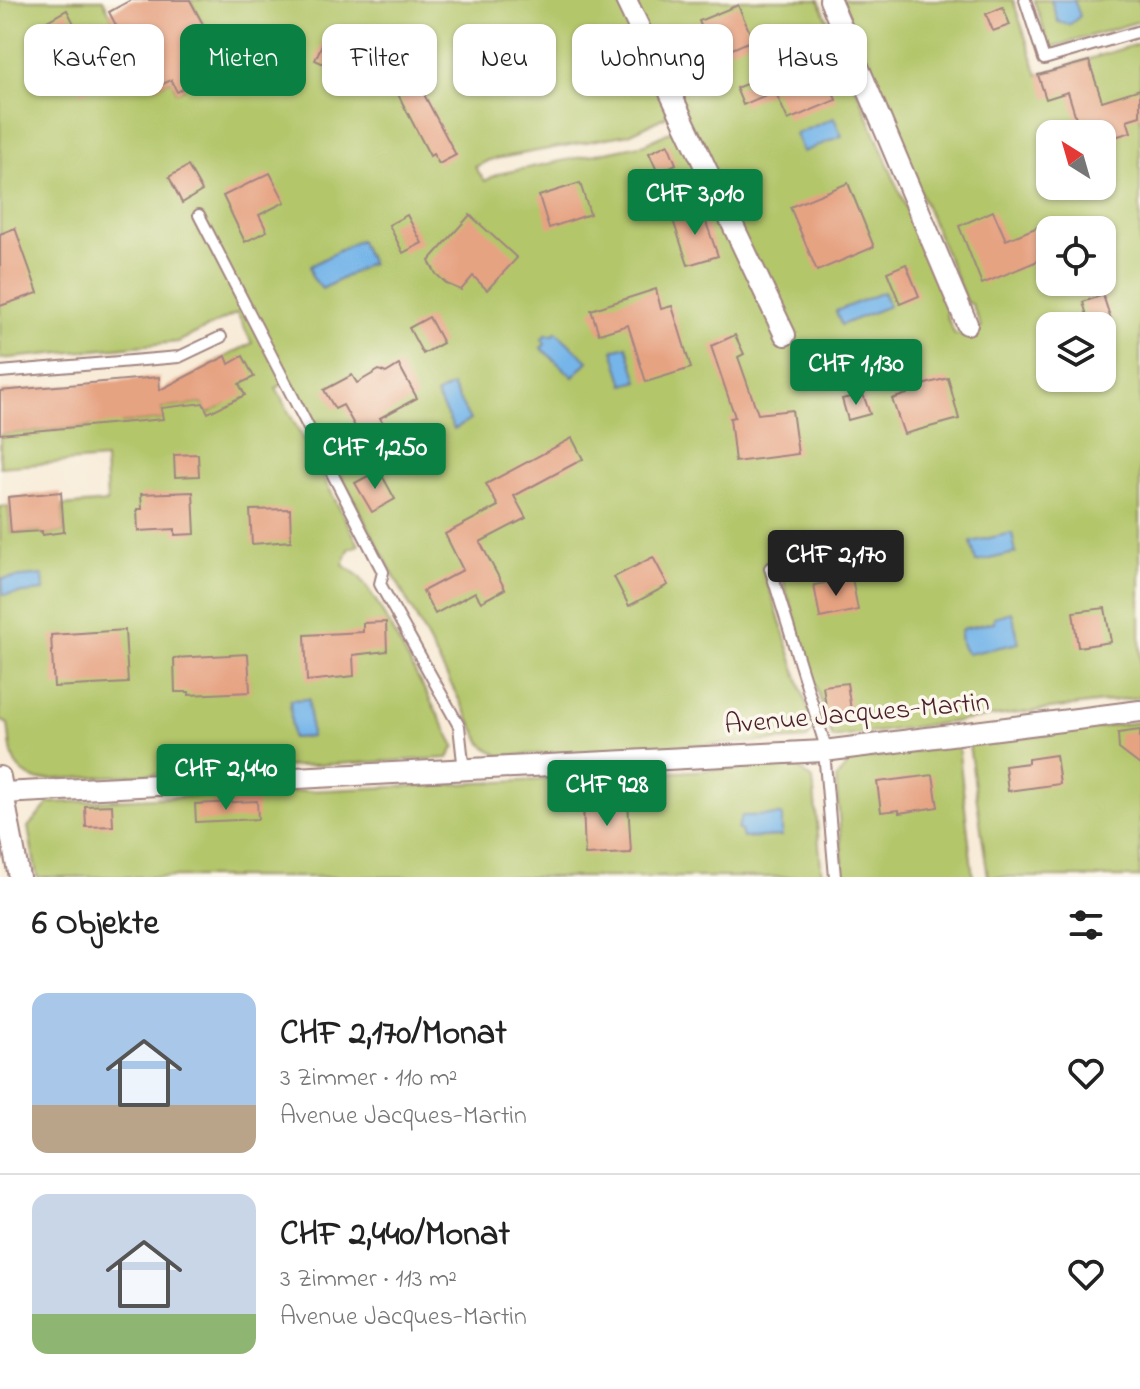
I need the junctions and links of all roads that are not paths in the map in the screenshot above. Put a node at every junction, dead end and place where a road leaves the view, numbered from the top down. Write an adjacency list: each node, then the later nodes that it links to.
1 (626, 0): 7 (street)
2 (830, 0): 6 (street)
3 (1025, 0): 4 (lane)
4 (1140, 31)
5 (199, 215): 13 (lane)
6 (967, 324)
7 (785, 335)
8 (221, 337): 9 (lane)
9 (0, 372)
10 (770, 568): 12 (lane)
11 (1140, 711): 12 (street, Avenue Jacques-Martin)
12 (826, 751): 13 (street, Avenue Jacques-Martin); 16 (lane)
13 (464, 771): 14 (street, Avenue Jacques-Martin)
14 (2, 785): 15 (street)
15 (19, 877)
16 (835, 877)

